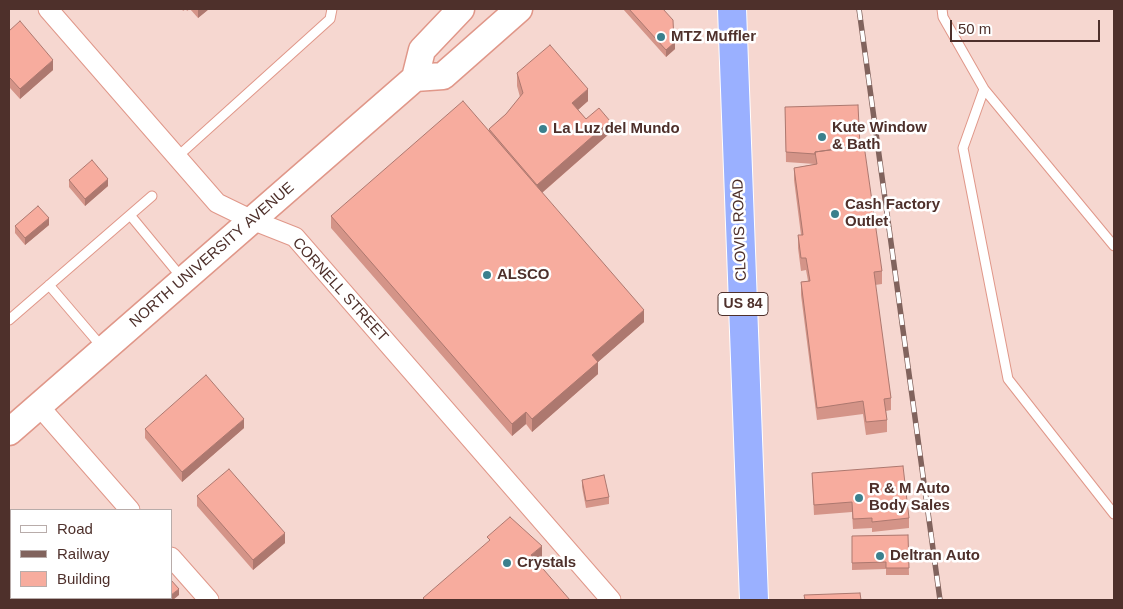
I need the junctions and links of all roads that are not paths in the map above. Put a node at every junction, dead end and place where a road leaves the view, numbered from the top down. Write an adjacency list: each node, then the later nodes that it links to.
1 (48, 9): 9 (street, CORNELL STREET)
2 (332, 9): 9 (lane)
3 (518, 9): 7 (main road)
4 (732, 9): 25 (highway, CLOVIS ROAD / US 84)
5 (942, 9): 8 (lane)
6 (456, 11): 7 (main road)
7 (415, 78): 12 (main road, NORTH UNIVERSITY AVENUE)
8 (984, 89): 13 (lane); 21 (lane)
9 (177, 157): 12 (street, CORNELL STREET)
10 (152, 196): 11 (lane)
11 (130, 215): 14 (lane); 15 (lane)
12 (252, 220): 14 (main road, NORTH UNIVERSITY AVENUE); 24 (street, CORNELL STREET)
13 (1114, 246)
14 (184, 280): 17 (main road, NORTH UNIVERSITY AVENUE)
15 (49, 285): 16 (lane); 17 (lane)
16 (9, 320)
17 (104, 349): 18 (main road, NORTH UNIVERSITY AVENUE)
18 (39, 406): 19 (main road, NORTH UNIVERSITY AVENUE); 20 (street)
19 (12, 423)
20 (129, 509)
21 (1114, 514)
22 (172, 558): 23 (street)
23 (209, 600)
24 (612, 600)
25 (754, 600)

